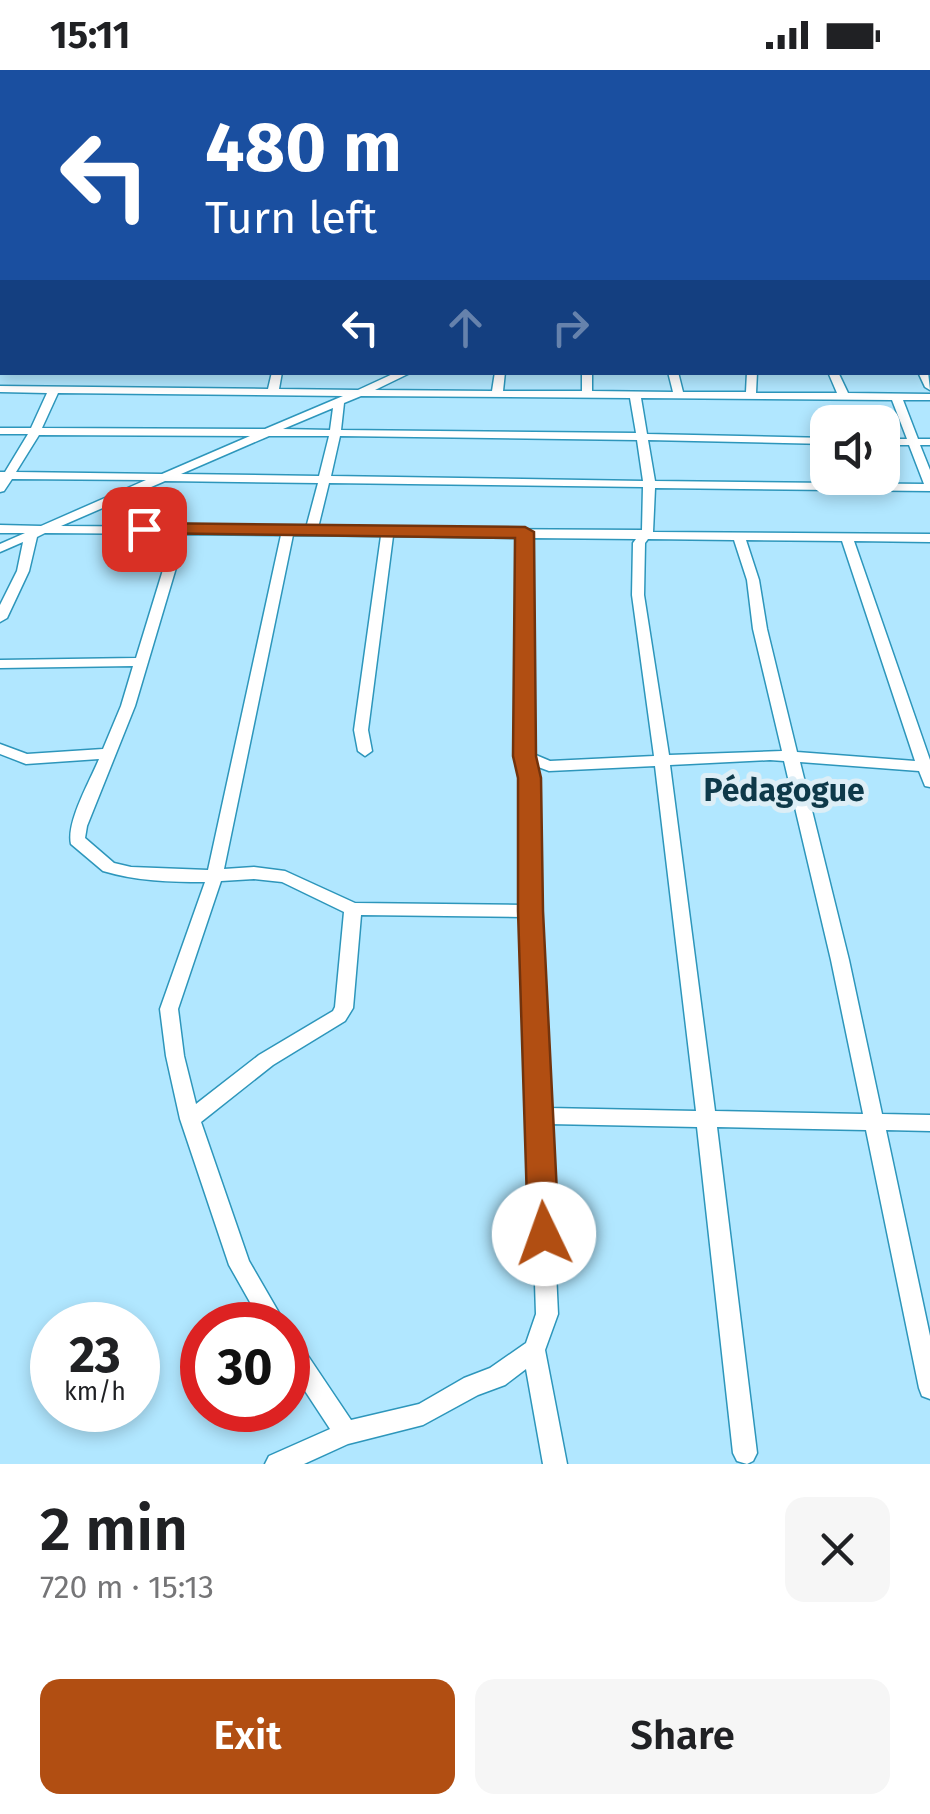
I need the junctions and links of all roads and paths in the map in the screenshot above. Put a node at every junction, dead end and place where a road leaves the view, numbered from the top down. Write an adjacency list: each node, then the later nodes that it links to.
1 (25, 375): 12 (street)
2 (112, 375): 14 (street)
3 (197, 375): 16 (street)
4 (276, 375): 17 (street)
5 (399, 375): 15 (street)
6 (500, 375): 18 (street)
7 (587, 375): 19 (street)
8 (674, 375): 21 (street)
9 (752, 375): 23 (street)
10 (834, 375): 22 (street)
11 (0, 389): 12 (street)
12 (18, 389): 13 (street)
13 (54, 389): 14 (street); 29 (street)
14 (105, 390): 16 (street)
15 (362, 391): 17 (street); 18 (street); 26 (street)
16 (194, 392): 17 (street)
17 (273, 392): 27 (street)
18 (497, 394): 19 (street)
19 (587, 394): 20 (street)
20 (635, 394): 21 (street); 32 (street)
21 (679, 395): 23 (street)
22 (844, 396): 23 (street); 25 (street)
23 (751, 397)
24 (930, 397): 25 (street)
25 (897, 398): 35 (street)
26 (339, 401): 27 (street); 31 (street)
27 (308, 413): 30 (street); 31 (street)
28 (0, 432): 29 (street)
29 (36, 432): 30 (street); 38 (street)
30 (261, 434): 31 (street); 37 (street)
31 (335, 434): 32 (street); 39 (street)
32 (644, 438): 33 (street); 40 (street)
33 (810, 441)
34 (900, 442): 35 (street)
35 (914, 442): 36 (street); 41 (street)
36 (930, 442)
37 (176, 474): 38 (street); 39 (street); 45 (street)
38 (4, 475): 42 (street)
39 (324, 479): 40 (street); 47 (street)
40 (649, 482): 41 (street); 50 (street)
41 (930, 486)
42 (0, 489)
43 (0, 529): 45 (street)
44 (182, 529): 45 (street); 46 (street); 57 (street)
45 (48, 530): 51 (street)
46 (288, 530): 47 (street); 68 (street)
47 (312, 530): 48 (street)
48 (388, 532): 49 (street); 60 (street)
49 (525, 532): 50 (street); 62 (street)
50 (646, 534): 52 (street); 64 (street)
51 (31, 535): 55 (street); 56 (street)
52 (739, 536): 53 (street); 63 (street)
53 (846, 536): 54 (street); 66 (street)
54 (930, 538)
55 (0, 548)
56 (0, 618)
57 (142, 662): 58 (street); 61 (street)
58 (0, 664)
59 (0, 749): 61 (street)
60 (366, 751)
61 (108, 754): 68 (street)
62 (524, 756): 65 (street); 67 (street)
63 (790, 756): 64 (street); 66 (street); 74 (street)
64 (663, 760): 65 (street); 72 (street)
65 (549, 766): 67 (street)
66 (928, 772)
67 (530, 778): 70 (street)
68 (215, 875): 69 (street); 73 (street)
69 (353, 909): 70 (street); 73 (street)
70 (531, 911): 71 (street)
71 (538, 1116): 72 (street); 77 (street)
72 (705, 1117): 74 (street); 81 (street)
73 (190, 1118): 76 (street)
74 (873, 1120): 75 (street); 79 (street)
75 (930, 1123)
76 (262, 1302)
77 (534, 1350): 80 (street); 83 (street)
78 (310, 1379): 80 (street)
79 (930, 1388)
80 (346, 1433): 82 (street)
81 (745, 1453)
82 (277, 1464)
83 (555, 1464)

